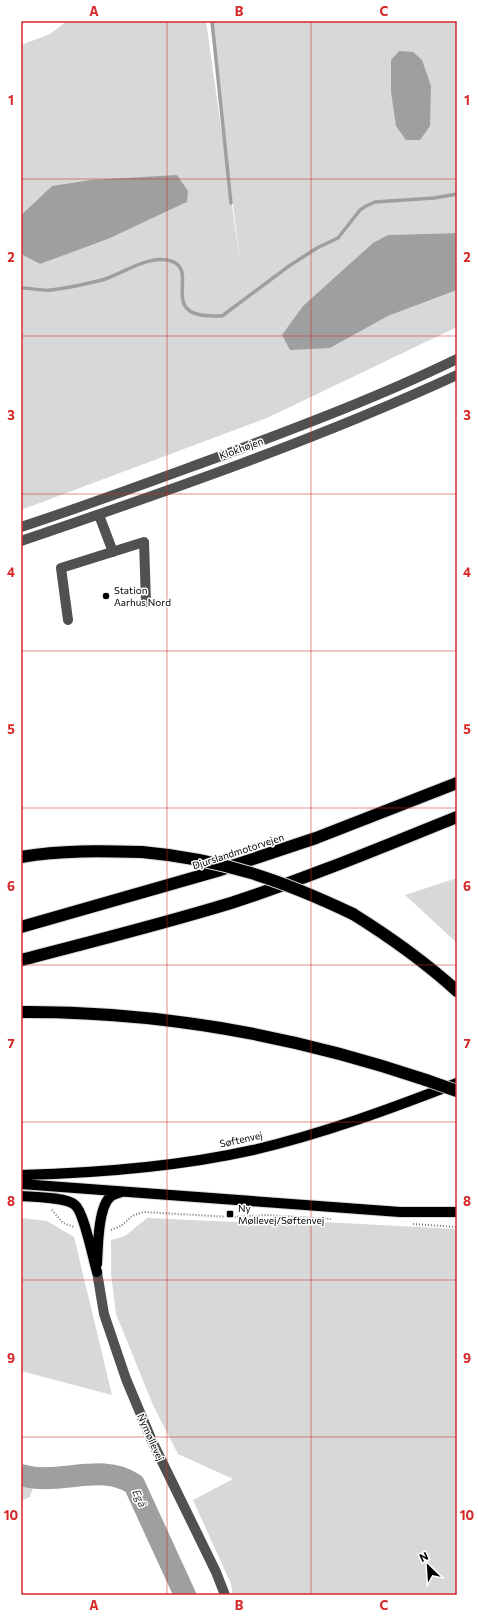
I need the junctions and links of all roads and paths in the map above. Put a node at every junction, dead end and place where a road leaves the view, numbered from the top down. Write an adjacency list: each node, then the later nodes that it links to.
1 (457, 360): 4 (street, Klokhøjen)
2 (457, 374): 3 (street, Klokhøjen)
3 (99, 515): 5 (street, Klokhøjen); 6 (street)
4 (21, 527)
5 (21, 541)
6 (113, 552): 7 (street); 8 (street)
7 (146, 602)
8 (68, 620)
9 (457, 783): 12 (highway, Djurslandmotorvejen)
10 (457, 817): 13 (highway)
11 (21, 858): 14 (highway, bridge)
12 (21, 927)
13 (21, 960)
14 (457, 991)
15 (21, 1012): 17 (highway, bridge)
16 (457, 1084): 18 (main road, Søftenvej)
17 (457, 1091)
18 (21, 1175)
19 (21, 1184): 20 (main road)
20 (125, 1191): 23 (main road); 28 (main road)
21 (21, 1196): 27 (main road)
22 (49, 1208): 27 (path)
23 (457, 1212)
24 (338, 1220): 28 (path)
25 (410, 1224): 26 (path)
26 (457, 1227)
27 (85, 1228): 29 (main road)
28 (100, 1229): 29 (main road)
29 (97, 1272): 30 (street, Nymøllevej)
30 (225, 1595)

